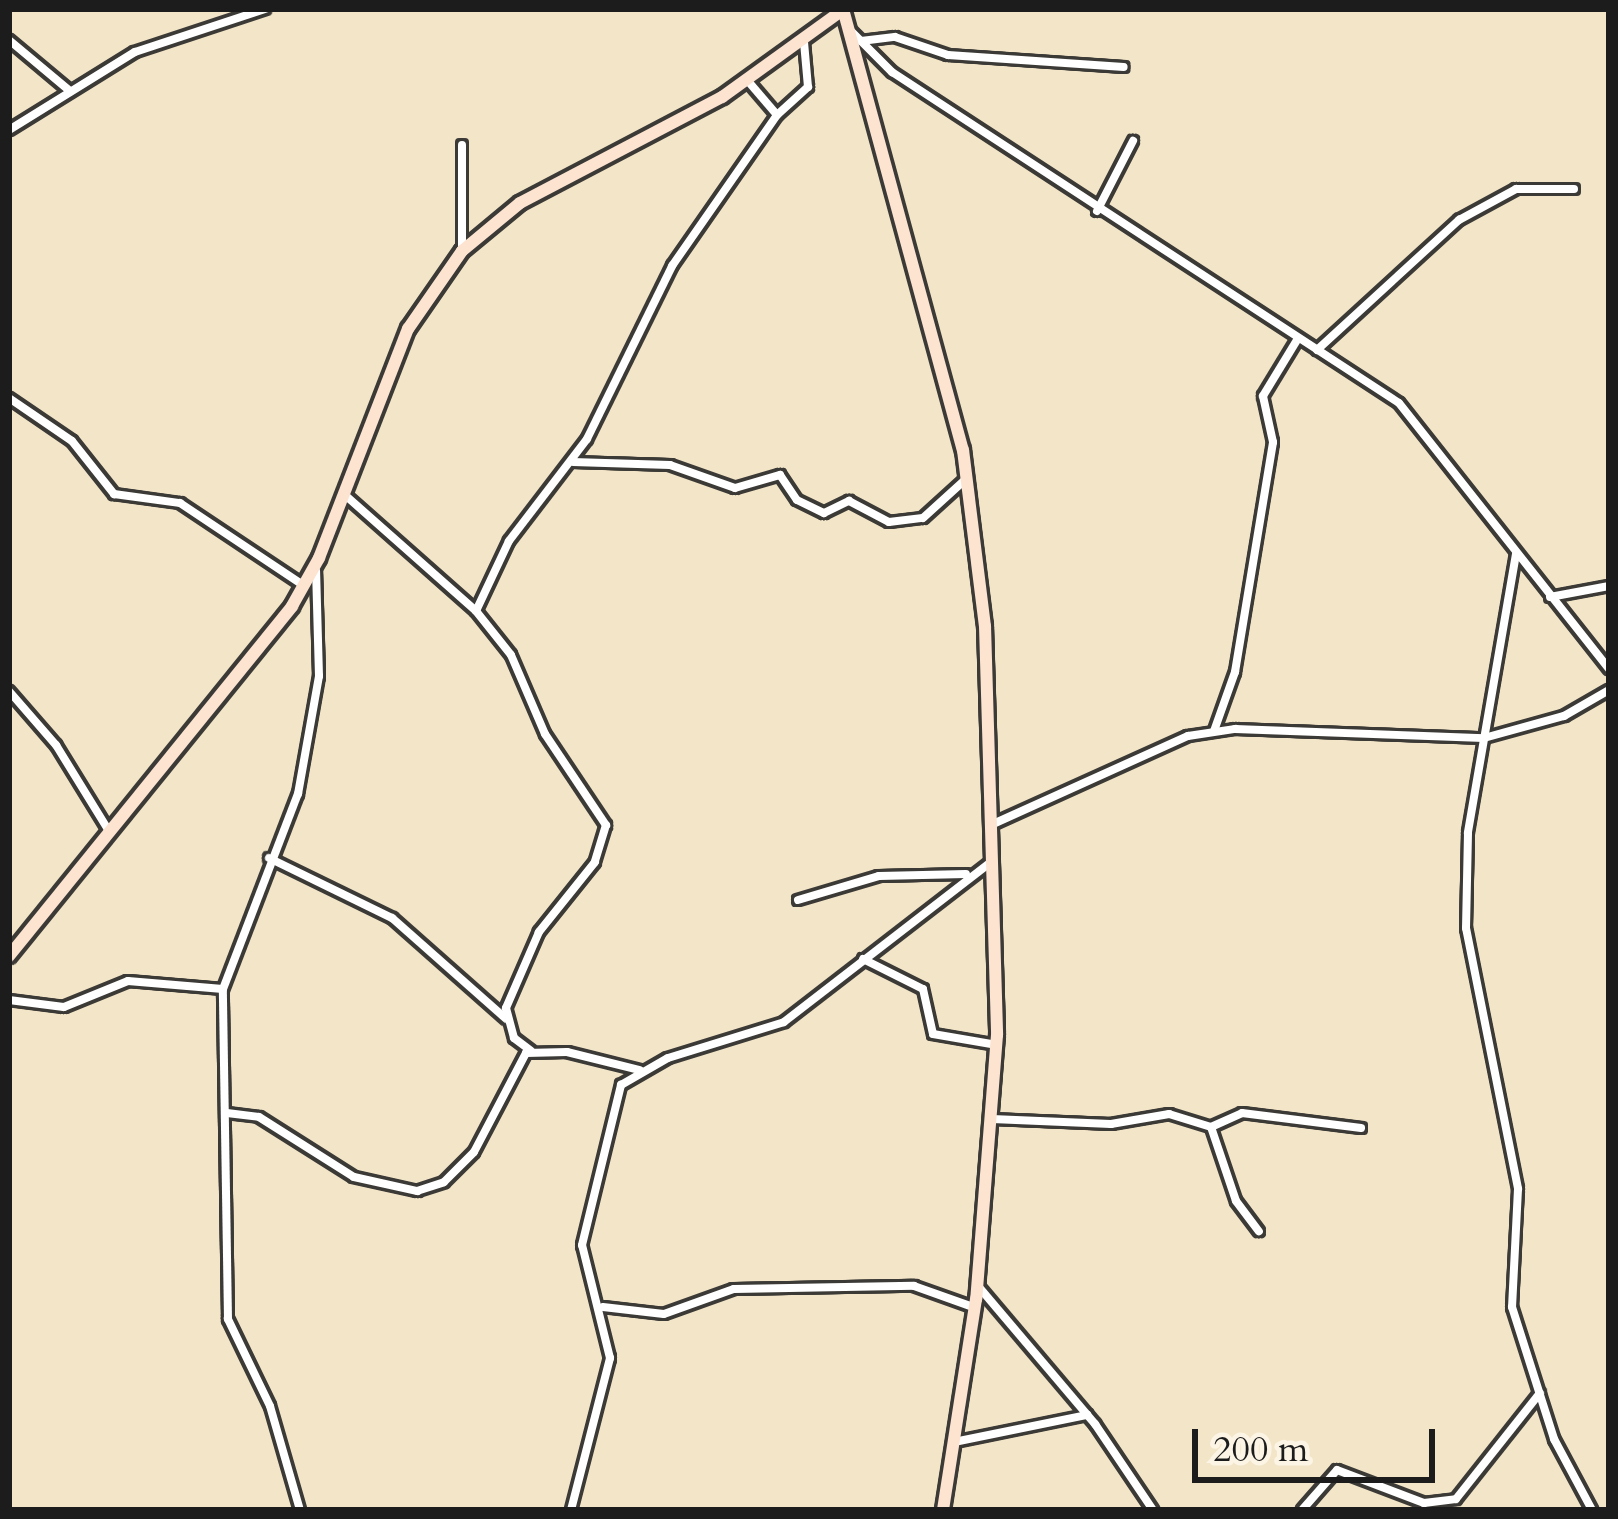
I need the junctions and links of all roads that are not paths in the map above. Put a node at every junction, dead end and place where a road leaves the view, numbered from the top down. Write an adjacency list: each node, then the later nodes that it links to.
1 (266, 9): 8 (street)
2 (843, 9): 3 (street); 5 (street)
3 (855, 36): 6 (street); 14 (street); 20 (street)
4 (9, 40): 8 (street)
5 (804, 43): 7 (street); 9 (street)
6 (1124, 67)
7 (747, 80): 9 (street); 15 (street)
8 (70, 91): 10 (street)
9 (777, 115): 19 (street)
10 (9, 130)
11 (1133, 141): 14 (street)
12 (462, 145): 15 (street)
13 (1574, 189): 17 (street)
14 (1097, 211): 16 (street)
15 (462, 251): 21 (street)
16 (1297, 340): 17 (street); 31 (street)
17 (1317, 350): 22 (street)
18 (9, 398): 24 (street)
19 (572, 462): 20 (street); 27 (street)
20 (967, 478): 33 (street)
21 (345, 495): 23 (street); 27 (street)
22 (1516, 552): 26 (street); 32 (street)
23 (315, 566): 24 (street); 35 (street)
24 (304, 586): 34 (street)
25 (1609, 586): 26 (street)
26 (1550, 597): 28 (street)
27 (476, 611): 43 (street)
28 (1609, 669)
29 (1609, 690): 32 (street)
30 (9, 691): 34 (street)
31 (1214, 730): 32 (street); 33 (street)
32 (1484, 738): 57 (street)
33 (993, 824): 36 (street)
34 (110, 833): 39 (street)
35 (269, 857): 41 (street); 43 (street)
36 (995, 860): 37 (street); 45 (street)
37 (968, 874): 38 (street); 40 (street)
38 (798, 900)
39 (9, 956)
40 (863, 959): 45 (street); 48 (street)
41 (223, 989): 42 (street); 49 (street)
42 (9, 1000)
43 (506, 1019): 44 (street)
44 (514, 1038): 46 (street); 47 (street)
45 (997, 1045): 50 (street)
46 (531, 1051): 47 (street); 48 (street)
47 (517, 1062): 49 (street)
48 (640, 1070): 55 (street)
49 (227, 1113): 60 (street)
50 (990, 1118): 51 (street); 54 (street)
51 (1211, 1127): 52 (street); 53 (street)
52 (1361, 1128)
53 (1258, 1231)
54 (977, 1285): 56 (street); 58 (street)
55 (603, 1306): 56 (street); 61 (street)
56 (975, 1308): 59 (street)
57 (1540, 1393): 64 (street); 65 (street)
58 (1087, 1415): 59 (street); 63 (street)
59 (959, 1442): 62 (street)
60 (300, 1510)
61 (571, 1510)
62 (944, 1510)
63 (1153, 1510)
64 (1302, 1510)
65 (1592, 1510)

